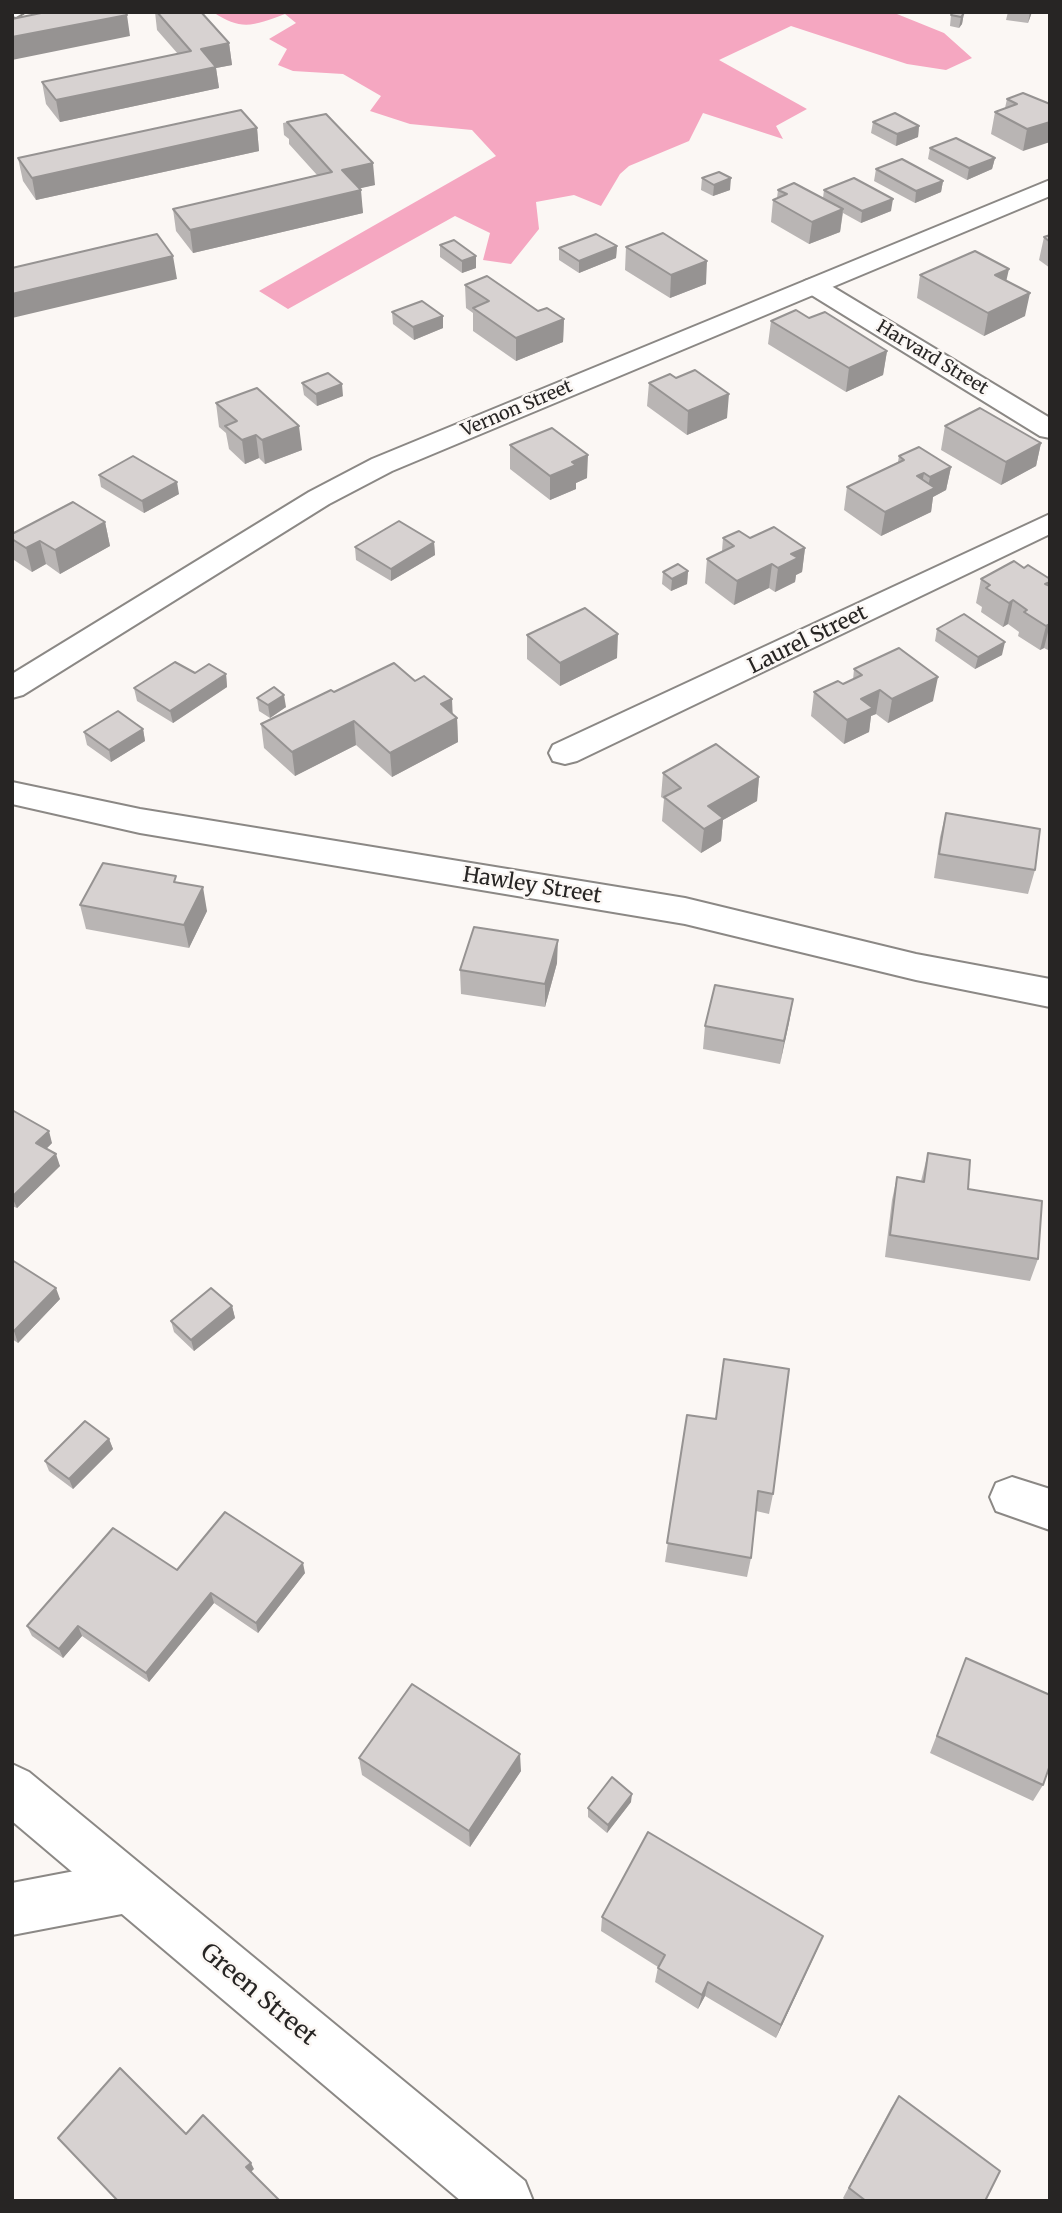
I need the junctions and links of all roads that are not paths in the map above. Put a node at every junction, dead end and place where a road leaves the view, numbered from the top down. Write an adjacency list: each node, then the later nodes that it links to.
1 (1050, 187): 2 (street, Vernon Street)
2 (814, 286): 3 (street, Harvard Street); 5 (street, Vernon Street)
3 (1050, 430)
4 (1050, 523): 6 (street, Laurel Street)
5 (12, 688)
6 (565, 753)
7 (12, 793): 8 (street, Hawley Street)
8 (1050, 993)
9 (12, 1789): 10 (street, Green Street)
10 (127, 1887): 11 (street); 12 (street, Green Street)
11 (12, 1909)
12 (505, 2201)

